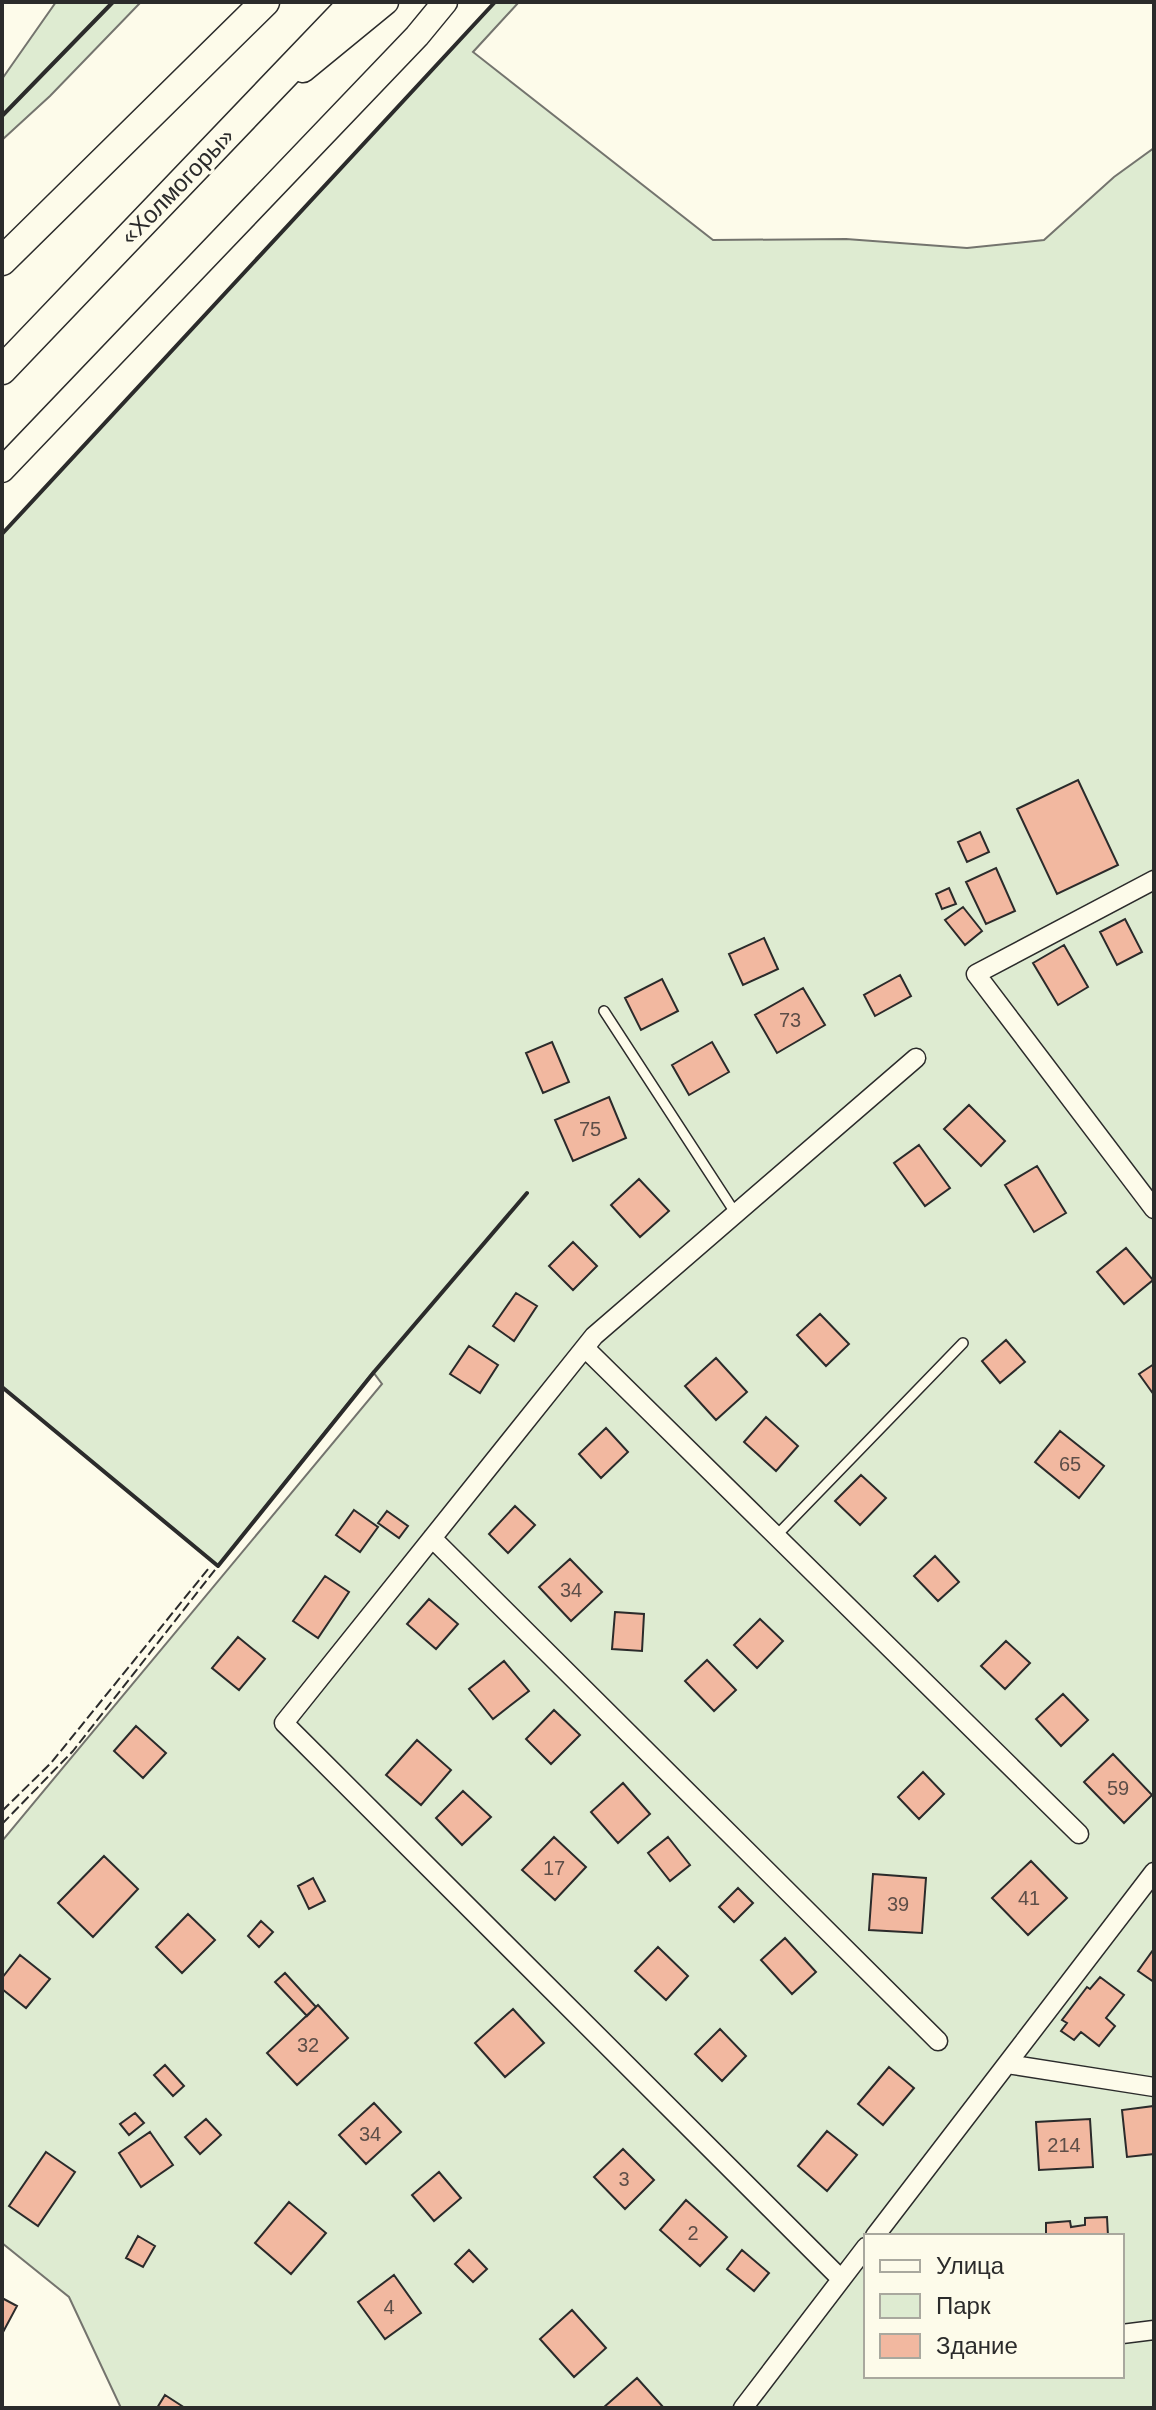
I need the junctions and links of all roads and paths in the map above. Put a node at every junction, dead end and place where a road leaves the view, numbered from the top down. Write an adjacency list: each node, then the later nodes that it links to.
1 (265, 2): 6 (highway)
2 (354, 2): 5 (highway, «Холмогоры»)
3 (386, 2): 5 (main road)
4 (445, 2): 8 (main road)
5 (233, 127): 7 (highway, «Холмогоры»)
6 (2, 261)
7 (2, 370)
8 (2, 470)
9 (1154, 880): 12 (street)
10 (604, 1011): 13 (lane)
11 (916, 1058): 13 (street)
12 (1154, 1209)
13 (736, 1214): 15 (street)
14 (963, 1343): 16 (lane)
15 (585, 1348): 16 (street); 17 (street)
16 (776, 1536): 18 (street)
17 (432, 1538): 20 (street); 25 (street)
18 (1079, 1834)
19 (1154, 1872): 21 (street)
20 (938, 2041)
21 (1007, 2064): 22 (street); 23 (street)
22 (1154, 2087)
23 (877, 2234)
24 (864, 2250): 25 (street)
25 (841, 2279): 28 (street)
26 (1154, 2330): 27 (street)
27 (1124, 2334)
28 (743, 2408)

